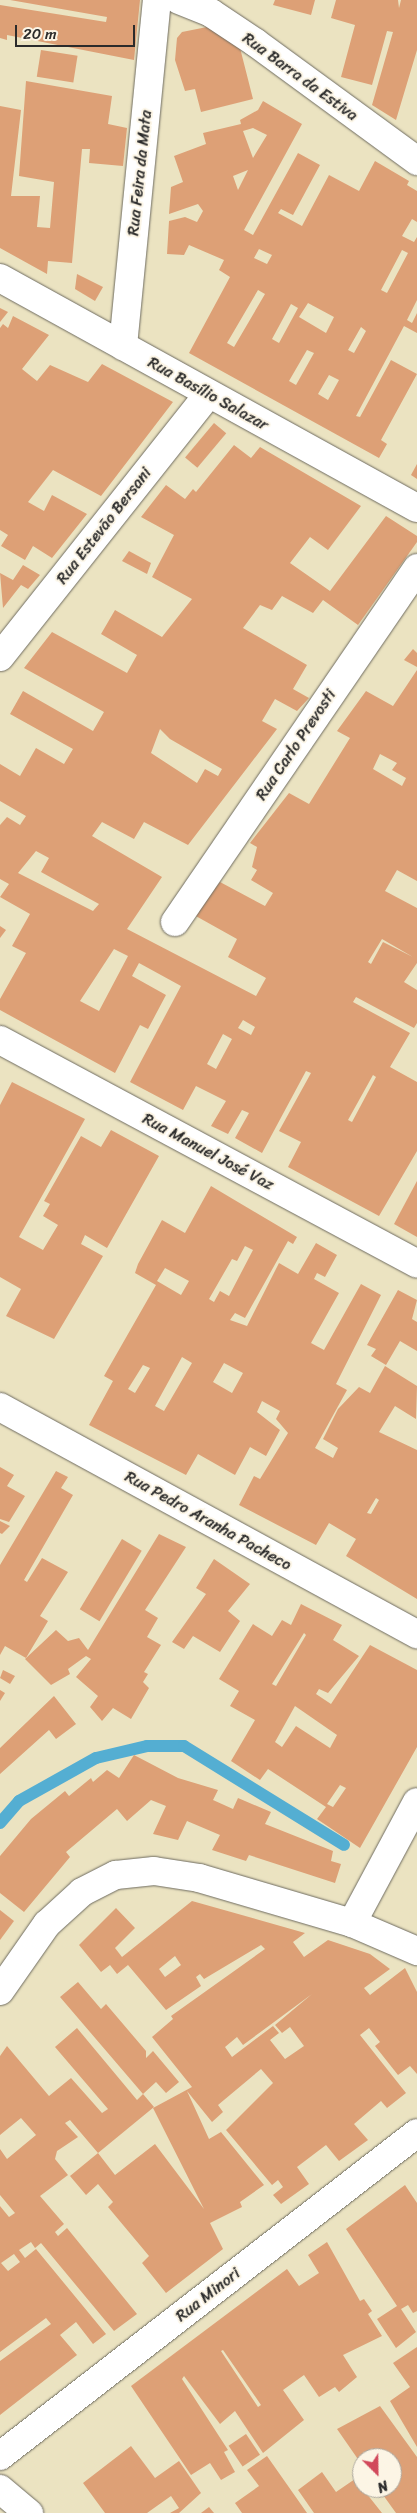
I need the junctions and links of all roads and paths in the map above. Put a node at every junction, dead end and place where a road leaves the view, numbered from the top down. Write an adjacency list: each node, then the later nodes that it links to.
1 (157, 0): 5 (street, Rua Feira da Mata)
2 (179, 0): 3 (street, Rua Barra da Estiva)
3 (417, 161)
4 (0, 278): 5 (street, Rua Basílio Salazar)
5 (124, 346): 6 (street, Rua Basílio Salazar)
6 (208, 395): 7 (street, Rua Basílio Salazar); 9 (street, Rua Estevão Bersani)
7 (417, 508)
8 (417, 568): 10 (street, Rua Carlo Prevosti)
9 (0, 657)
10 (175, 922)
11 (0, 1040): 12 (street, Rua Manuel José Vaz)
12 (417, 1264)
13 (0, 1407): 14 (street, Rua Pedro Aranha Pacheco)
14 (417, 1634)
15 (417, 1802): 16 (street)
16 (352, 1923): 17 (street); 18 (street)
17 (417, 1951)
18 (0, 1991)
19 (417, 2133): 20 (street, Rua Minori)
20 (0, 2456)
21 (0, 2489): 22 (street)
22 (29, 2513)

